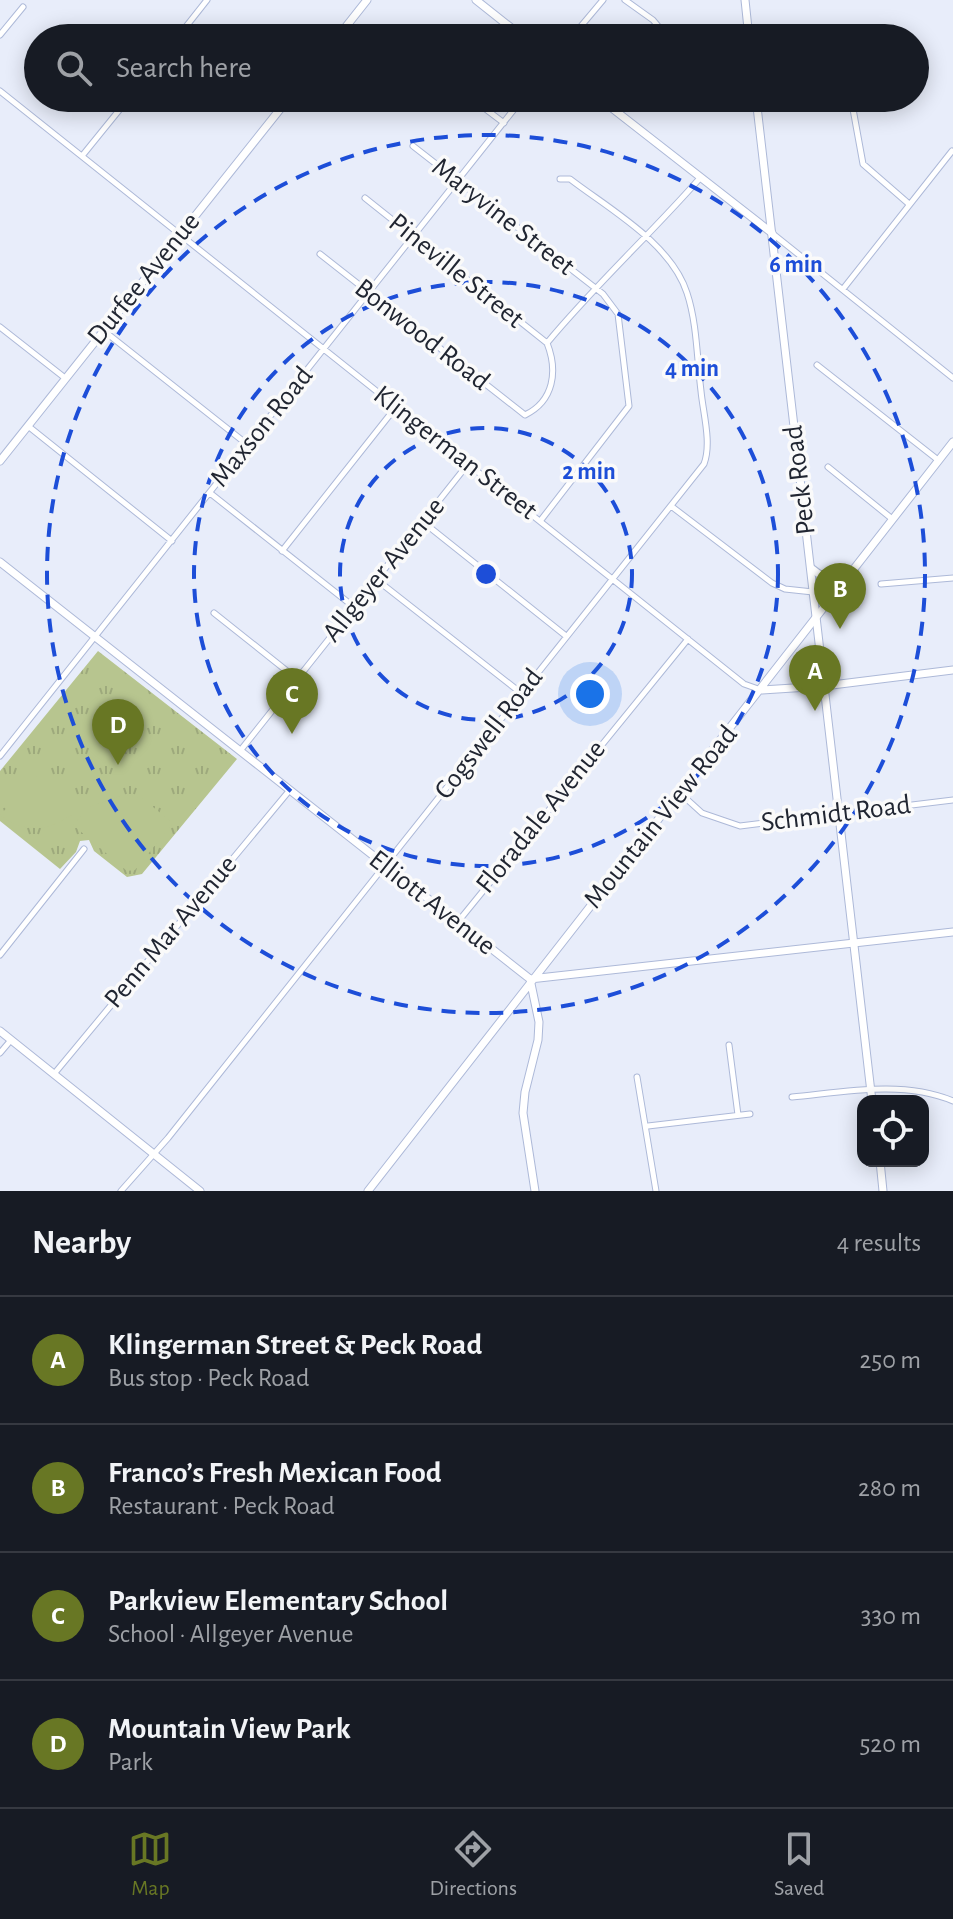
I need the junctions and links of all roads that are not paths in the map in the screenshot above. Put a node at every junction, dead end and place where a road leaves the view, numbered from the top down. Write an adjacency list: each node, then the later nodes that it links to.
1 (207, 0): 8 (street)
2 (367, 0): 9 (street)
3 (476, 0): 10 (street)
4 (603, 0): 11 (street)
5 (625, 0): 12 (street)
6 (745, 0): 13 (street)
7 (23, 7): 14 (street)
8 (188, 24)
9 (348, 24)
10 (506, 24)
11 (583, 24)
12 (656, 24)
13 (748, 24)
14 (0, 35)
15 (0, 91): 16 (street, Klingerman Street)
16 (24, 110)
17 (26, 112): 28 (street, Klingerman Street)
18 (118, 112): 28 (street)
19 (278, 112): 35 (street, Durfee Avenue)
20 (489, 112): 25 (street)
21 (512, 112): 25 (street, Maxson Road)
22 (617, 112): 29 (street)
23 (758, 112): 34 (street, Peck Road)
24 (853, 112): 33 (street)
25 (504, 123): 31 (street, Maxson Road)
26 (413, 146): 31 (street, Maryvine Street)
27 (952, 151): 33 (street)
28 (82, 156): 35 (street, Klingerman Street)
29 (700, 178): 34 (street); 37 (street)
30 (560, 179): 37 (street, Cogswell Road)
31 (458, 182): 36 (street, Maxson Road); 39 (street, Maryvine Street)
32 (365, 198): 36 (street, Pineville Street)
33 (909, 204): 40 (street)
34 (772, 233): 40 (street); 66 (street, Peck Road)
35 (180, 235): 43 (street, Durfee Avenue); 45 (street, Klingerman Street)
36 (414, 238): 41 (street, Maxson Road); 44 (street, Pineville Street)
37 (646, 239): 39 (street); 58 (street, Cogswell Road)
38 (320, 254): 41 (street, Bonwood Road)
39 (593, 288): 44 (street); 60 (street)
40 (843, 289): 48 (street)
41 (370, 294): 44 (street, Bonwood Road); 45 (street, Maxson Road)
42 (0, 327): 47 (street)
43 (104, 331): 47 (street, Durfee Avenue); 52 (street)
44 (547, 343)
45 (325, 349): 49 (street, Klingerman Street); 52 (street, Maxson Road)
46 (817, 365): 53 (street)
47 (65, 378): 50 (street, Durfee Avenue)
48 (953, 378)
49 (396, 407): 55 (street, Klingerman Street); 63 (street)
50 (28, 426): 54 (street, Durfee Avenue); 62 (street)
51 (953, 442): 53 (street, Mountain View Road)
52 (248, 445): 57 (street, Maxson Road)
53 (938, 460): 59 (street, Mountain View Road)
54 (0, 461)
55 (468, 464): 60 (street, Klingerman Street); 61 (street, Allgeyer Avenue)
56 (828, 467): 59 (street)
57 (210, 493): 62 (street, Maxson Road); 63 (street)
58 (671, 506): 68 (street, Cogswell Road); 71 (street)
59 (891, 518): 65 (street, Mountain View Road)
60 (541, 520): 68 (street, Klingerman Street)
61 (423, 522): 69 (street, Allgeyer Avenue); 76 (street)
62 (172, 541): 75 (street, Maxson Road)
63 (282, 551): 72 (street)
64 (0, 562): 75 (street, Elliott Avenue)
65 (855, 567): 66 (street); 74 (street, Mountain View Road)
66 (811, 568): 71 (street, Peck Road)
67 (953, 578): 70 (street)
68 (615, 579): 76 (street, Cogswell Road); 77 (street, Klingerman Street)
69 (377, 580): 72 (street, Allgeyer Avenue); 82 (street)
70 (881, 584)
71 (813, 592): 74 (street, Peck Road)
72 (354, 607): 79 (street, Allgeyer Avenue)
73 (214, 613): 79 (street)
74 (817, 618): 80 (street, Peck Road); 81 (street, Mountain View Road)
75 (95, 636): 83 (street, Elliott Avenue); 84 (street, Maxson Road)
76 (566, 636): 82 (street, Cogswell Road)
77 (688, 639): 81 (street, Klingerman Street); 91 (street, Floradale Avenue)
78 (953, 670): 80 (street)
79 (297, 679): 83 (street, Allgeyer Avenue)
80 (824, 686): 81 (street); 88 (street, Peck Road)
81 (762, 690): 86 (street, Mountain View Road)
82 (521, 693): 90 (street, Cogswell Road)
83 (240, 751): 85 (street, Elliott Avenue)
84 (0, 756)
85 (289, 791): 90 (street, Elliott Avenue); 100 (street, Penn Mar Avenue)
86 (680, 793): 88 (street, Schmidt Road); 95 (street, Mountain View Road)
87 (953, 800): 88 (street, Schmidt Road)
88 (839, 813): 93 (street, Peck Road)
89 (84, 849): 94 (street)
90 (384, 866): 91 (street, Elliott Avenue); 109 (street, Cogswell Road)
91 (457, 923): 95 (street, Elliott Avenue)
92 (953, 932): 93 (street)
93 (855, 943): 95 (street); 102 (street, Peck Road)
94 (0, 955)
95 (530, 979): 113 (street, Mountain View Road); 114 (street)
96 (0, 1031): 97 (street)
97 (11, 1040): 99 (street); 100 (street)
98 (729, 1045): 107 (street)
99 (0, 1053)
100 (54, 1074): 109 (street)
101 (637, 1077): 108 (street)
102 (871, 1091): 103 (street, Peck Road); 104 (street); 105 (street)
103 (871, 1095)
104 (792, 1097)
105 (953, 1101)
106 (750, 1114): 107 (street)
107 (738, 1115): 108 (street)
108 (648, 1126): 115 (street)
109 (152, 1154): 111 (street, Cogswell Road); 112 (street)
110 (881, 1167): 116 (street)
111 (121, 1191)
112 (200, 1191)
113 (368, 1191)
114 (535, 1191)
115 (656, 1191)
116 (883, 1191)

